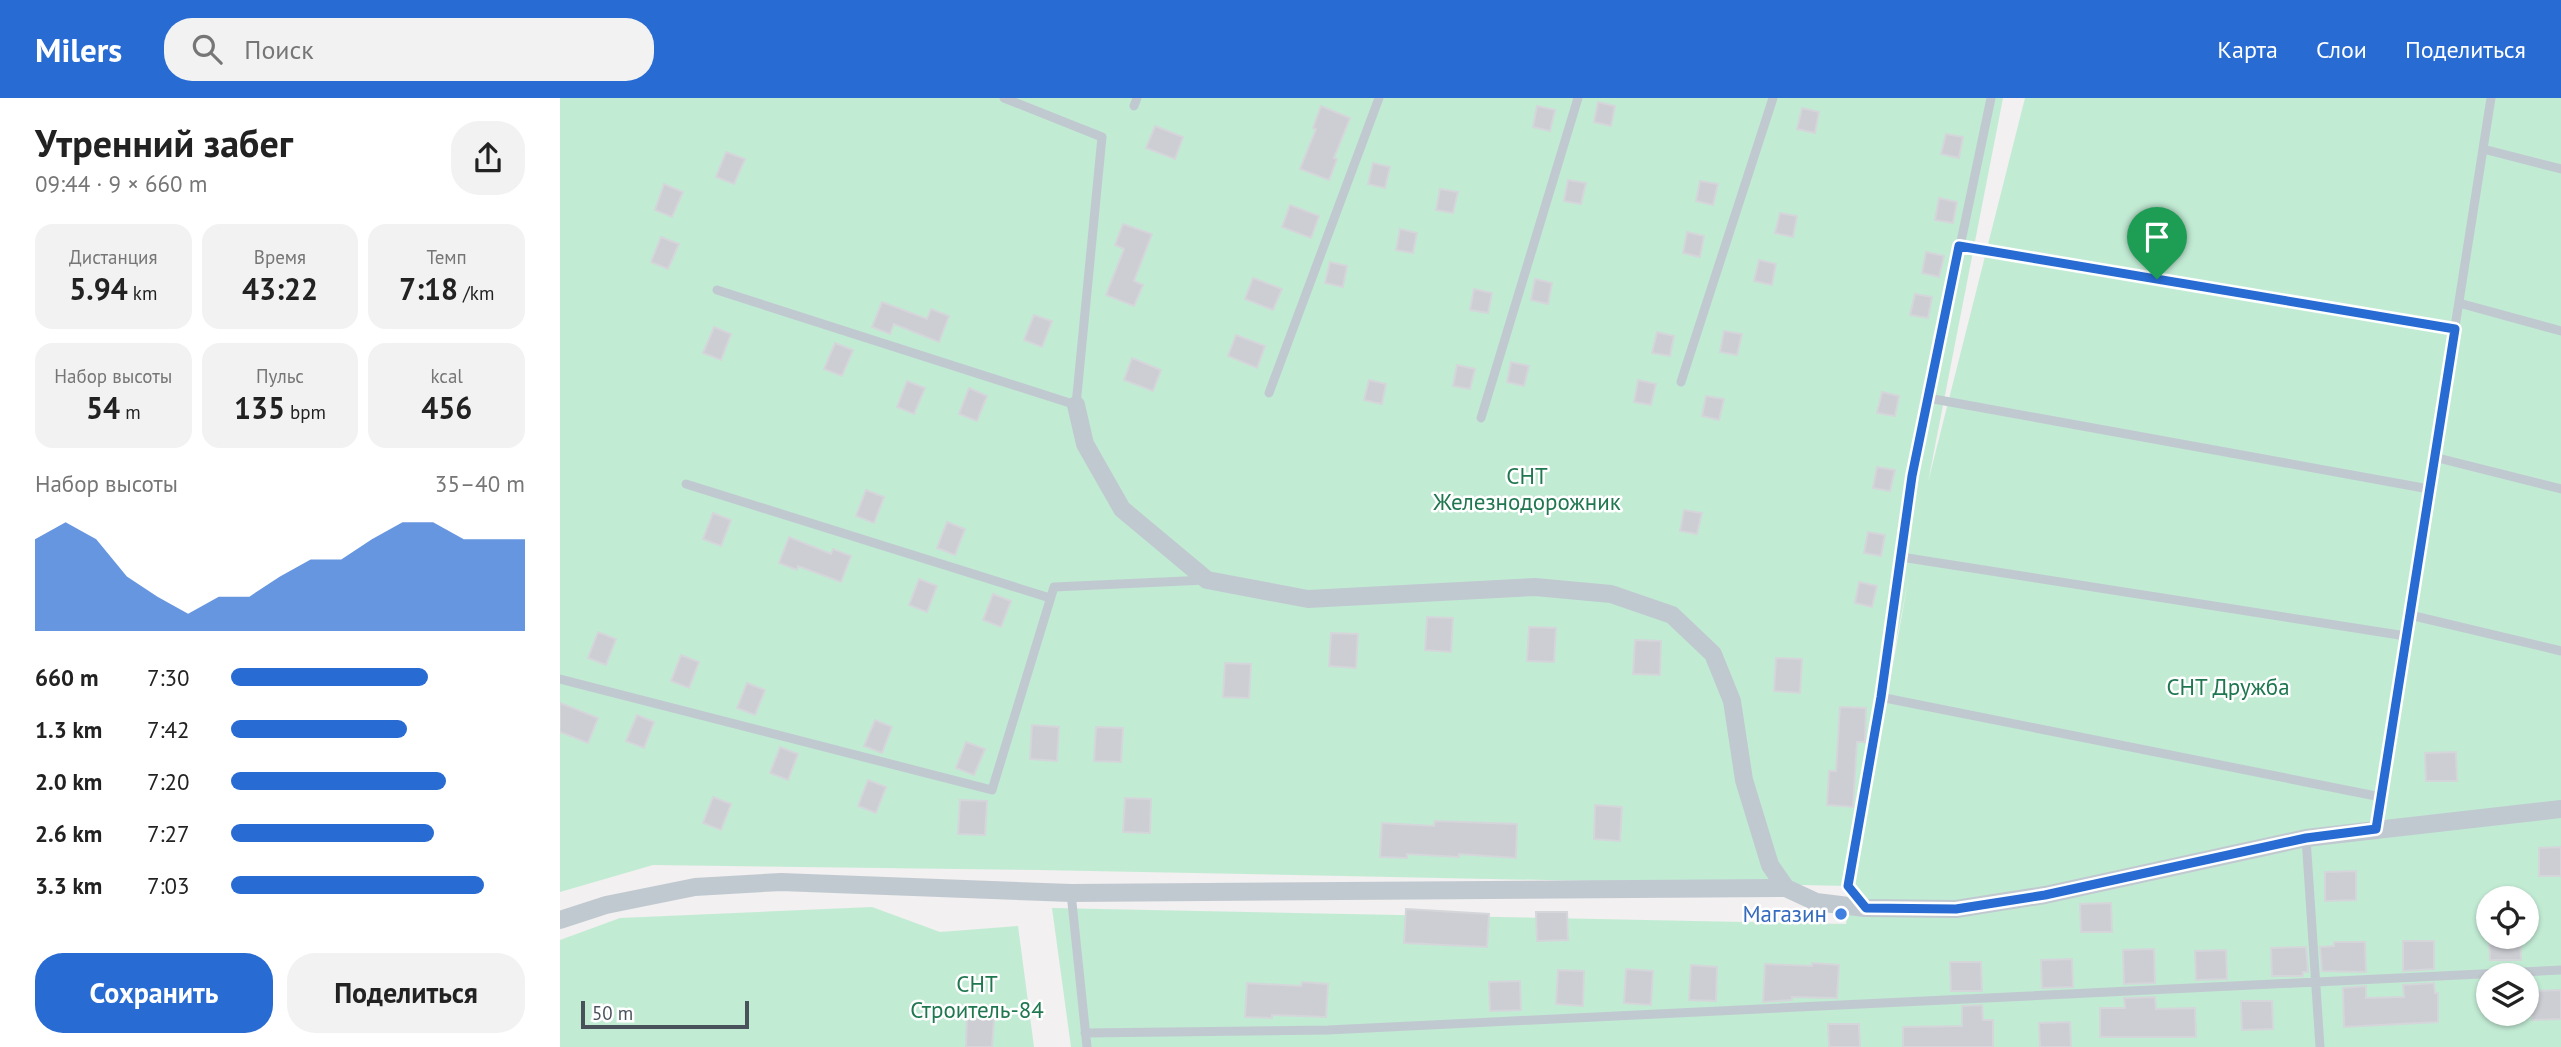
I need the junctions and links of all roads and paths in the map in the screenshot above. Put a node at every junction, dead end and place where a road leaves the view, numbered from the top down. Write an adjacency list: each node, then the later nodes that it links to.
1 (1004, 98): 17 (lane)
2 (1379, 98): 15 (lane)
3 (1578, 98): 18 (lane)
4 (1773, 98): 14 (lane)
5 (1991, 98): 9 (lane)
6 (2491, 98): 7 (lane)
7 (2483, 149): 8 (lane); 11 (lane)
8 (2561, 169)
9 (1959, 246): 12 (lane); 16 (lane)
10 (718, 290): 17 (lane)
11 (2459, 303): 12 (lane); 13 (lane)
12 (2455, 329): 19 (lane)
13 (2561, 331)
14 (1681, 382)
15 (1269, 393)
16 (1928, 398): 21 (lane); 23 (lane)
17 (1076, 405): 24 (street)
18 (1481, 418)
19 (2434, 457): 21 (lane); 22 (lane)
20 (686, 484): 25 (lane)
21 (2429, 489): 26 (lane)
22 (2561, 489)
23 (1900, 557): 27 (lane); 30 (lane)
24 (1207, 580): 25 (lane); 35 (street)
25 (1050, 598): 29 (lane)
26 (2410, 614): 27 (lane); 28 (lane)
27 (2406, 636): 31 (lane)
28 (2561, 651)
29 (560, 679)
30 (1881, 697): 31 (lane); 37 (lane)
31 (2381, 797): 33 (lane)
32 (2561, 809): 33 (street)
33 (2376, 829): 34 (street)
34 (2306, 838): 37 (street); 40 (lane)
35 (1786, 888): 36 (street); 37 (street)
36 (1071, 893): 38 (street); 41 (lane)
37 (1866, 908)
38 (560, 920)
39 (2561, 970): 40 (lane)
40 (2316, 984): 41 (lane); 43 (lane)
41 (1085, 1033): 42 (lane)
42 (1087, 1047)
43 (2320, 1047)

